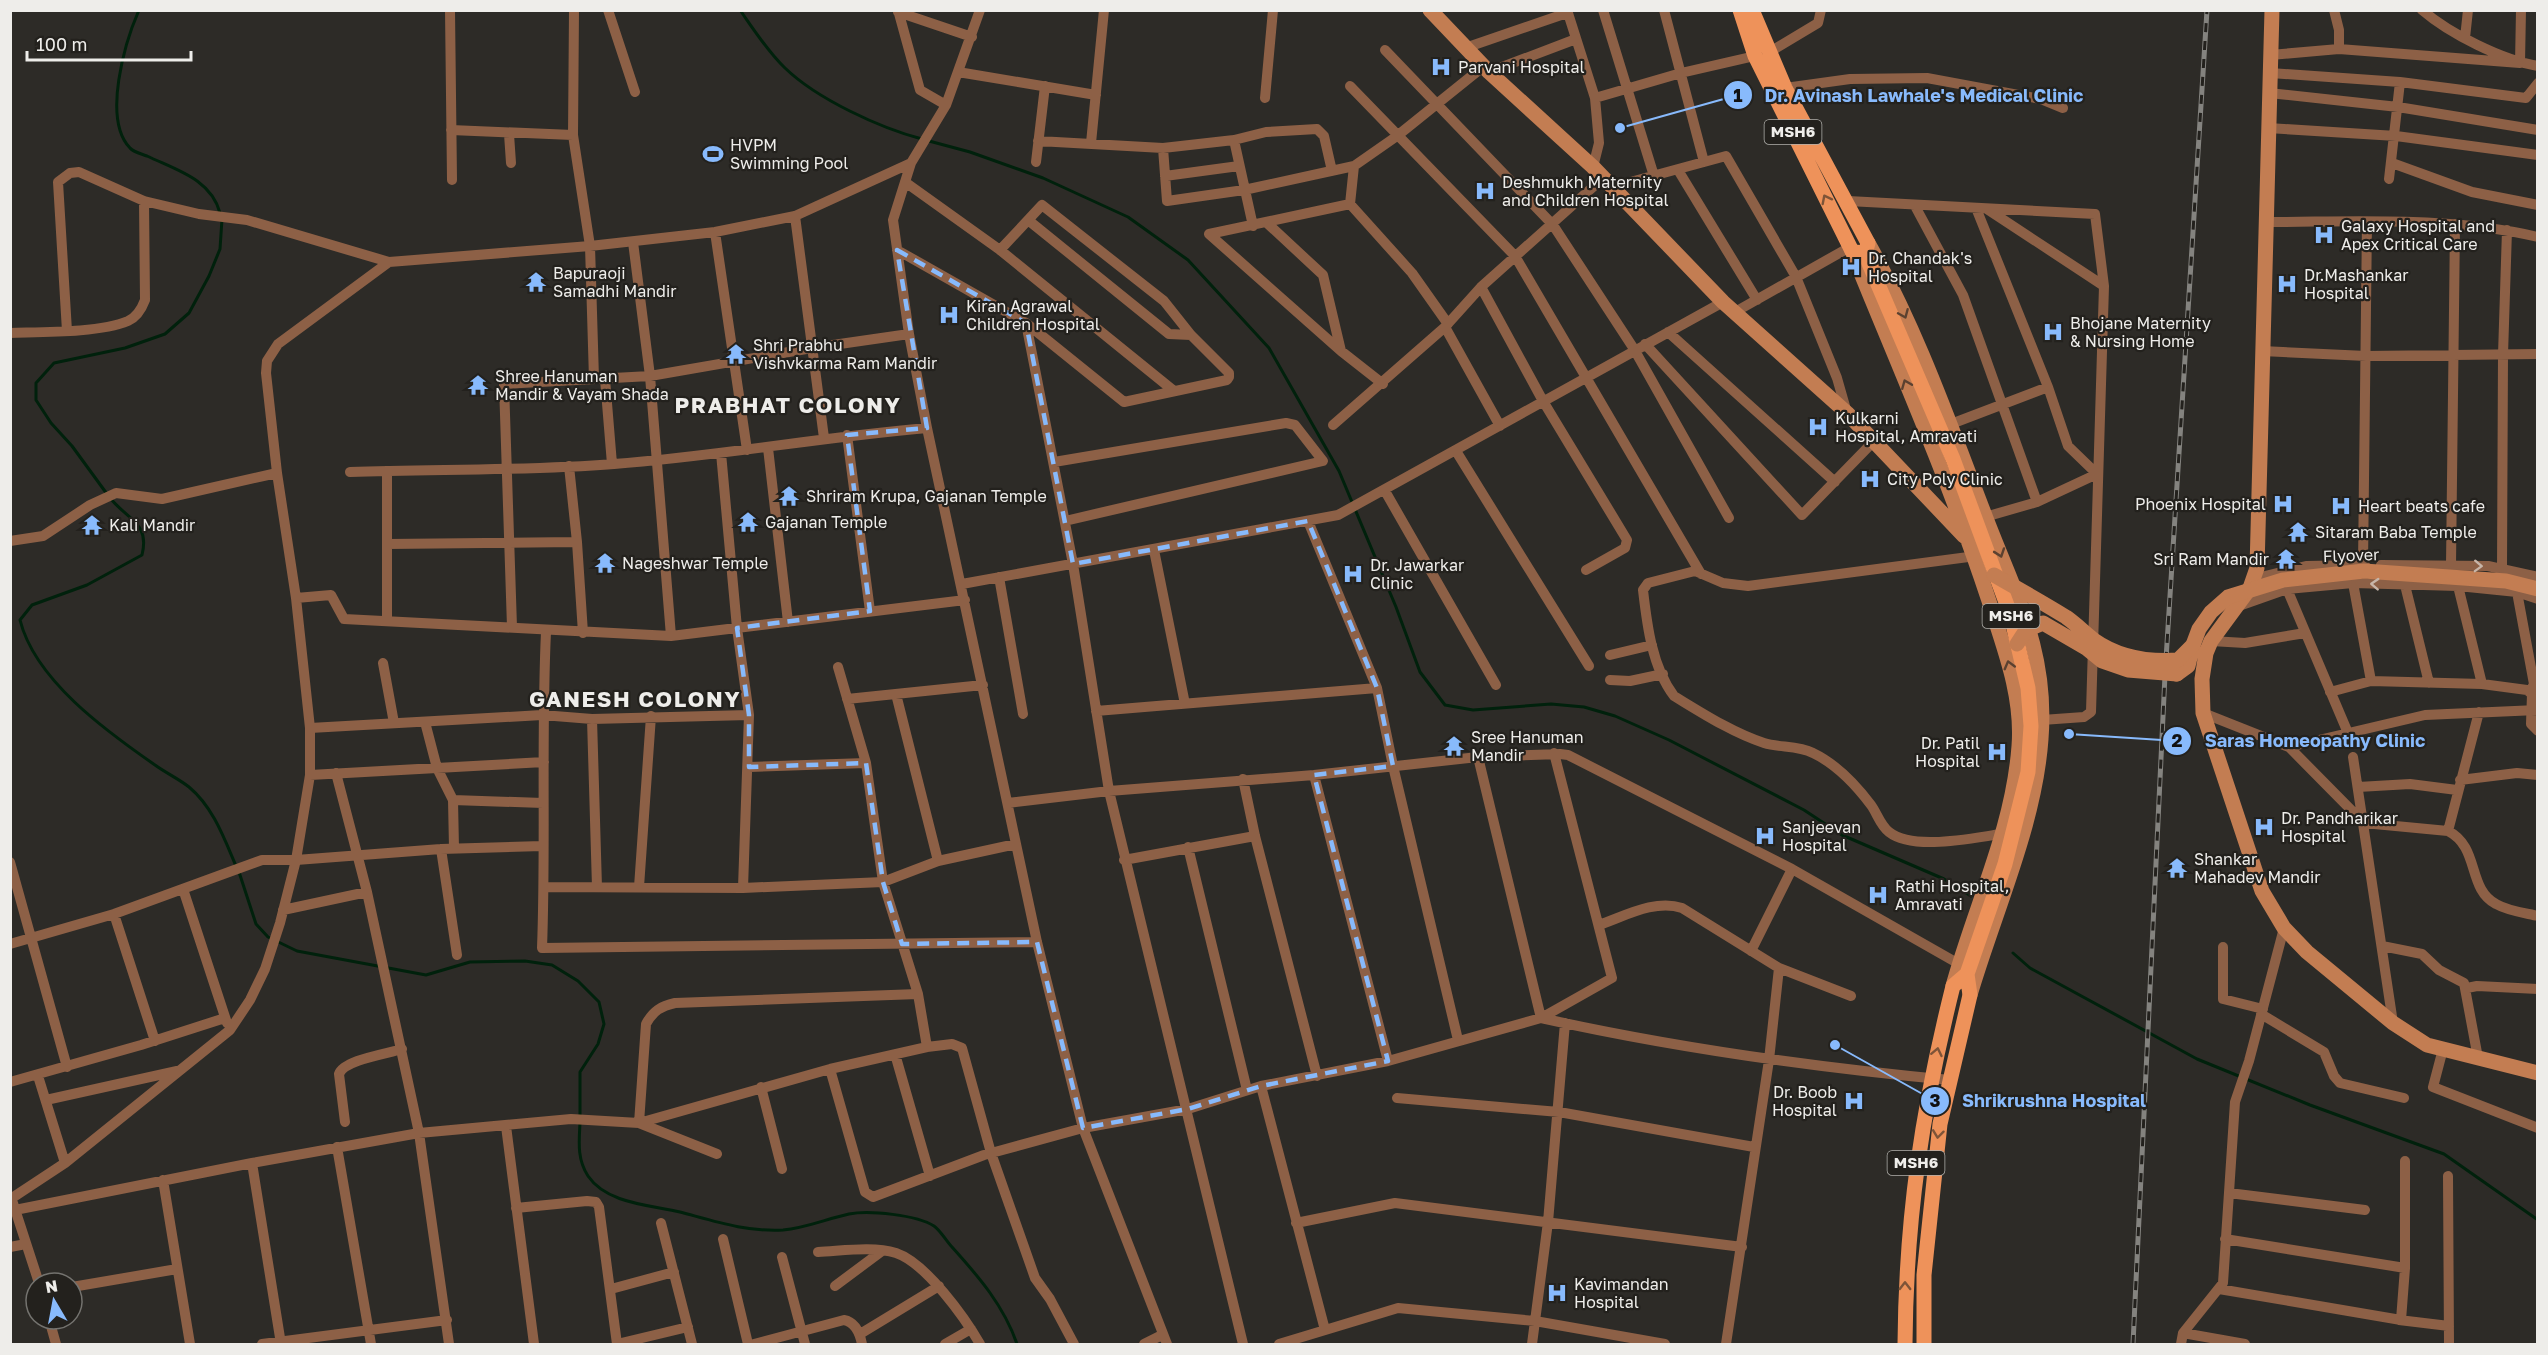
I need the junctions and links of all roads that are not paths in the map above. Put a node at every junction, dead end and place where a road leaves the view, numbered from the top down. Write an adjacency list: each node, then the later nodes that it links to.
1 (450, 10): 50 (street)
2 (574, 10): 53 (street)
3 (608, 10): 40 (street)
4 (980, 10): 20 (street)
5 (1104, 10): 42 (street)
6 (1273, 10): 43 (street)
7 (1430, 10): 23 (main road)
8 (1603, 10): 39 (street)
9 (1664, 10): 32 (street)
10 (1740, 10): 26 (main road, MSH6)
11 (1752, 10): 26 (main road, MSH6)
12 (1821, 10): 26 (street)
13 (2272, 10): 27 (main road)
14 (2334, 10): 25 (street)
15 (2468, 10): 21 (street)
16 (2521, 10): 28 (street)
17 (898, 11): 20 (street); 46 (street)
18 (1567, 12): 22 (street); 23 (street)
19 (2426, 12): 21 (street)
20 (972, 37): 31 (street)
21 (2465, 38): 28 (street)
22 (1576, 39): 30 (street); 44 (street)
23 (1465, 48): 30 (main road)
24 (1385, 50): 45 (street)
25 (2339, 50): 27 (street); 28 (street)
26 (1762, 54): 32 (street); 38 (main road, MSH6); 96 (main road, MSH6, one-way to 26)
27 (2270, 55): 33 (main road)
28 (2520, 63): 29 (street)
29 (2537, 66)
30 (1486, 69): 45 (street); 72 (main road)
31 (958, 72): 37 (street); 46 (street)
32 (1681, 73): 39 (street); 63 (street)
33 (2270, 73): 34 (street); 41 (main road)
34 (2400, 82): 35 (street); 47 (street)
35 (2538, 83)
36 (1350, 86): 54 (street)
37 (1045, 87): 42 (street); 57 (street)
38 (1785, 88): 48 (street); 78 (main road, MSH6)
39 (1626, 90): 44 (street); 71 (street)
40 (635, 92)
41 (2269, 93): 47 (street); 49 (main road)
42 (1096, 95): 58 (street)
43 (1265, 98)
44 (1595, 98): 72 (street)
45 (1437, 103): 54 (street); 89 (street)
46 (946, 105): 61 (street)
47 (2398, 106): 51 (street); 55 (street)
48 (2063, 108)
49 (2268, 128): 55 (street); 85 (main road)
50 (451, 130): 52 (street); 74 (street)
51 (2538, 130)
52 (509, 134): 53 (street); 64 (street)
53 (573, 135): 95 (street)
54 (1397, 136): 67 (street); 99 (street)
55 (2396, 136): 60 (street); 65 (street)
56 (1234, 140): 59 (street); 66 (street); 69 (street)
57 (1038, 141): 58 (street); 62 (street)
58 (1091, 143): 59 (street)
59 (1163, 148): 70 (street)
60 (2538, 155)
61 (913, 160): 75 (street); 83 (street)
62 (1036, 162)
63 (1704, 162): 68 (street); 101 (street)
64 (511, 163)
65 (2392, 163): 73 (street); 80 (street)
66 (1239, 166): 70 (street); 76 (street)
67 (1354, 166): 69 (street); 79 (street)
68 (1678, 170): 71 (street); 104 (street)
69 (1332, 171): 76 (street)
70 (1165, 176): 76 (street)
71 (1654, 176): 72 (street)
72 (1603, 177): 89 (street); 105 (main road)
73 (2389, 179)
74 (452, 180)
75 (905, 182): 97 (street); 98 (street)
76 (1245, 190): 90 (street)
77 (144, 201): 100 (street); 109 (street); 109 (street)
78 (1848, 201): 81 (street); 96 (main road, MSH6)
79 (1350, 204): 87 (street); 108 (street)
80 (2538, 205)
81 (1915, 206): 82 (street); 131 (street)
82 (1981, 208): 103 (street); 103 (street); 128 (street)
83 (795, 216): 92 (street); 115 (street)
84 (1028, 220): 98 (street); 113 (street); 113 (street)
85 (2265, 222): 86 (street); 118 (main road)
86 (2367, 222): 88 (street); 121 (street)
87 (1267, 223): 90 (street); 117 (street)
88 (2455, 224): 91 (street); 122 (street)
89 (1553, 225): 99 (street); 116 (street)
90 (1253, 226): 117 (street)
91 (2507, 230): 93 (street); 120 (street)
92 (715, 232): 94 (street); 123 (street)
93 (2538, 237)
94 (633, 242): 95 (street); 124 (street)
95 (590, 246): 100 (street); 126 (street)
96 (1859, 249): 101 (street); 133 (main road, MSH6, one-way to 133); 165 (main road, MSH6, one-way to 96); 172 (main road, MSH6)
97 (897, 250): 107 (street); 112 (street)
98 (1000, 250): 129 (street)
99 (1515, 256): 102 (street); 125 (street)
100 (389, 262): 151 (street)
101 (1796, 278): 104 (street); 132 (street)
102 (1481, 286): 108 (street); 130 (street)
103 (2104, 286): 152 (street)
104 (1757, 300): 106 (street)
105 (1723, 302): 106 (main road); 110 (street)
106 (1736, 312): 132 (main road)
107 (1026, 323): 129 (street); 145 (street)
108 (1447, 325): 127 (street); 135 (street)
109 (68, 331): 111 (street)
110 (1668, 332): 114 (street); 153 (street)
111 (10, 333)
112 (909, 334): 115 (street); 136 (street)
113 (1191, 335): 129 (street)
114 (1645, 344): 116 (street); 153 (street)
115 (812, 348): 123 (street); 138 (street)
116 (1634, 349): 125 (street); 157 (street)
117 (1341, 351): 127 (street)
118 (2262, 351): 121 (street); 175 (main road)
119 (2538, 354): 120 (street)
120 (2503, 355): 122 (street); 169 (street)
121 (2366, 356): 122 (street); 167 (street)
122 (2453, 356): 168 (street)
123 (732, 361): 124 (street); 141 (street)
124 (650, 376): 126 (street); 144 (street)
125 (1587, 376): 130 (street); 171 (street)
126 (605, 379): 146 (street); 148 (street)
127 (1383, 384): 134 (street)
128 (2048, 387): 131 (street); 152 (street)
129 (1174, 391)
130 (1543, 401): 135 (street); 170 (street)
131 (2002, 404): 133 (street); 155 (street)
132 (1847, 413): 139 (main road)
133 (1951, 424): 156 (main road, MSH6)
134 (1333, 425)
135 (1500, 426): 142 (street)
136 (927, 428): 137 (street); 177 (street)
137 (847, 435): 138 (street); 187 (street)
138 (824, 438): 140 (street)
139 (1874, 441): 153 (street); 165 (main road)
140 (768, 448): 141 (street); 189 (street)
141 (747, 450): 143 (street)
142 (1456, 451): 154 (street); 202 (street)
143 (721, 453): 144 (street); 191 (street)
144 (658, 460): 146 (street); 195 (street)
145 (1054, 462): 158 (street); 158 (street)
146 (612, 464): 147 (street)
147 (569, 466): 148 (street); 162 (street)
148 (508, 468): 149 (street); 161 (street)
149 (387, 471): 150 (street); 163 (street)
150 (350, 472)
151 (277, 473): 160 (street); 183 (street)
152 (2097, 474): 155 (street); 226 (street)
153 (1835, 482)
154 (1385, 491): 159 (street); 210 (street)
155 (2037, 502): 156 (street)
156 (1985, 517): 226 (main road, MSH6, one-way to 226)
157 (1729, 519)
158 (1065, 521): 166 (street)
159 (1308, 521): 164 (street); 211 (street)
160 (10, 541)
161 (509, 542): 162 (street); 163 (street); 190 (street)
162 (578, 542): 193 (street)
163 (387, 544): 188 (street)
164 (1154, 550): 166 (street); 216 (street)
165 (1973, 550): 171 (street); 254 (main road, MSH6, one-way to 165)
166 (1073, 564): 173 (street); 218 (street)
167 (2363, 565): 168 (street); 175 (street)
168 (2451, 565): 169 (street, one-way to 169)
169 (2502, 568): 174 (street)
170 (1586, 570)
171 (1701, 574): 198 (street)
172 (1994, 575): 197 (main road, MSH6); 199 (main road, bridge)
173 (999, 577): 177 (street); 221 (street)
174 (2538, 577)
175 (2253, 579): 186 (main road)
176 (2353, 583): 178 (street, one-way to 176); 180 (street); 206 (street)
177 (962, 584): 185 (street)
178 (2405, 585): 179 (street); 207 (street)
179 (2458, 586): 182 (street); 208 (street)
180 (2287, 589): 186 (street); 194 (street)
181 (2538, 589): 199 (main road, Flyover, bridge)
182 (2517, 592): 184 (street); 213 (street)
183 (296, 598): 188 (street); 229 (street)
184 (2538, 598)
185 (965, 600): 187 (street); 209 (street)
186 (2236, 607): 196 (main road)
187 (870, 611): 189 (street)
188 (387, 621): 190 (street)
189 (788, 622): 191 (street)
190 (512, 627): 192 (street)
191 (737, 628): 195 (street); 223 (street)
192 (546, 632): 193 (street); 222 (street)
193 (583, 633): 195 (street)
194 (2306, 633): 196 (street); 212 (street)
195 (670, 636)
196 (2211, 640): 220 (main road)
197 (2018, 644): 199 (main road, Flyover, bridge); 288 (main road, MSH6)
198 (1652, 645): 200 (street); 204 (street)
199 (2193, 645)
200 (1610, 655)
201 (383, 663): 228 (street)
202 (1589, 666)
203 (838, 667): 215 (street)
204 (1663, 674): 205 (street); 254 (street)
205 (1610, 680)
206 (2371, 681): 207 (street); 212 (street)
207 (2429, 683): 208 (street)
208 (2482, 684): 213 (street)
209 (983, 685): 214 (street); 251 (street)
210 (1496, 685)
211 (1377, 688): 216 (street); 239 (street)
212 (2330, 692): 231 (street)
213 (2530, 692): 217 (street)
214 (896, 694): 215 (street); 264 (street)
215 (847, 699): 237 (street)
216 (1185, 704): 218 (street)
217 (2534, 710): 219 (street); 230 (street)
218 (1096, 711): 248 (street)
219 (2479, 712): 231 (street); 246 (street)
220 (2203, 713): 232 (street); 278 (main road)
221 (1023, 714)
222 (542, 715): 225 (street); 227 (street); 236 (street)
223 (749, 715): 224 (street); 238 (street)
224 (651, 716): 225 (street); 270 (street)
225 (592, 718): 269 (street)
226 (2042, 720): 292 (main road, MSH6)
227 (425, 722): 228 (street); 240 (street)
228 (394, 723): 229 (street)
229 (310, 728): 242 (street)
230 (2538, 731)
231 (2348, 733): 232 (street)
232 (2289, 747): 252 (street)
233 (1554, 753): 234 (street); 266 (street); 277 (street)
234 (1478, 757): 239 (street); 296 (street)
235 (2353, 757): 247 (street)
236 (544, 762): 240 (street); 250 (street)
237 (866, 763): 238 (street); 267 (street)
238 (749, 766): 271 (street)
239 (1393, 766): 243 (street); 301 (street)
240 (437, 768): 241 (street); 249 (street)
241 (336, 773): 242 (street); 261 (street)
242 (310, 775): 262 (street)
243 (1314, 775): 245 (street); 307 (street)
244 (2538, 775): 246 (street)
245 (1243, 779): 248 (street); 255 (street)
246 (2459, 785): 247 (street); 253 (street)
247 (2358, 788): 252 (street)
248 (1109, 791): 251 (street); 263 (street)
249 (453, 800): 250 (street); 259 (street)
250 (543, 803): 257 (street)
251 (1008, 803): 256 (street)
252 (2364, 823): 253 (street); 283 (street)
253 (2448, 831): 276 (street)
254 (2001, 834): 288 (main road, MSH6)
255 (1255, 836): 258 (street); 314 (street)
256 (1016, 844): 264 (street); 280 (street)
257 (542, 846): 259 (street); 268 (street)
258 (1188, 847): 263 (street); 320 (street)
259 (454, 848): 260 (street)
260 (441, 849): 261 (street); 286 (street)
261 (357, 854): 262 (street); 273 (street)
262 (296, 860): 272 (street); 274 (street)
263 (1124, 860): 324 (street)
264 (938, 861): 267 (street)
265 (10, 862): 279 (street)
266 (1792, 869): 285 (street); 288 (street)
267 (883, 882): 271 (street); 282 (street)
268 (544, 887): 269 (street); 282 (street)
269 (597, 887): 270 (street)
270 (639, 887): 271 (street)
271 (743, 888)
272 (183, 889): 275 (street); 295 (street)
273 (367, 892): 274 (street); 303 (street)
274 (283, 910): 299 (street)
275 (114, 914): 279 (street); 300 (street)
276 (2538, 916)
277 (1599, 926): 285 (street); 296 (street)
278 (2284, 928): 294 (street); 298 (main road)
279 (31, 939): 281 (street); 309 (street)
280 (1037, 942): 282 (street); 329 (street)
281 (10, 944)
282 (902, 944): 291 (street)
283 (2382, 946): 289 (street); 298 (street)
284 (2223, 947): 294 (street)
285 (1751, 951): 287 (street)
286 (457, 955)
287 (1779, 968): 293 (street); 308 (street)
288 (1965, 968): 292 (main road, MSH6); 315 (main road, MSH6, one-way to 288)
289 (2467, 988): 290 (street); 306 (street)
290 (2538, 989)
291 (918, 994): 302 (street); 327 (street)
292 (1970, 995): 316 (main road, MSH6)
293 (1851, 996)
294 (2262, 1012): 322 (street); 343 (street)
295 (225, 1018): 299 (street); 300 (street)
296 (1541, 1018): 297 (street); 301 (street)
297 (1565, 1023): 308 (street); 325 (street)
298 (2393, 1023): 304 (main road)
299 (230, 1030): 311 (street)
300 (154, 1041): 309 (street)
301 (1458, 1041): 307 (street)
302 (927, 1047): 305 (street); 334 (street)
303 (402, 1049): 326 (street); 331 (street)
304 (2443, 1049): 306 (main road); 330 (street)
305 (895, 1054): 310 (street); 340 (street)
306 (2478, 1058): 312 (main road)
307 (1388, 1060): 314 (street)
308 (1769, 1060): 315 (street); 333 (street)
309 (67, 1067): 313 (street)
310 (830, 1069): 319 (street); 340 (street)
311 (181, 1070): 323 (street); 338 (street)
312 (2538, 1073)
313 (38, 1076): 317 (street); 323 (street)
314 (1317, 1076): 318 (street)
315 (1931, 1078): 316 (street); 401 (main road, MSH6, one-way to 315)
316 (1950, 1080): 402 (main road, MSH6, one-way to 402)
317 (10, 1082)
318 (1261, 1086): 320 (street); 350 (street)
319 (761, 1088): 327 (street); 339 (street)
320 (1247, 1090): 324 (street)
321 (1397, 1098): 325 (street)
322 (2404, 1098)
323 (46, 1100): 338 (street)
324 (1188, 1109): 329 (street); 396 (street)
325 (1559, 1112): 333 (street); 348 (street)
326 (345, 1122)
327 (639, 1123): 328 (street); 335 (street)
328 (506, 1126): 331 (street); 345 (street)
329 (1083, 1128): 334 (street); 379 (street)
330 (2538, 1128)
331 (419, 1133): 332 (street); 368 (street)
332 (337, 1147): 337 (street); 373 (street)
333 (1754, 1148): 355 (street)
334 (991, 1153): 340 (street); 394 (street)
335 (717, 1154)
336 (2405, 1161): 359 (street)
337 (252, 1162): 342 (street); 381 (street)
338 (65, 1163): 344 (street)
339 (782, 1169)
340 (930, 1176)
341 (2448, 1176): 371 (street)
342 (163, 1180): 346 (street); 360 (street)
343 (2229, 1193): 347 (street); 352 (street)
344 (11, 1196): 346 (street)
345 (516, 1208): 366 (street); 386 (street)
346 (15, 1210): 353 (street)
347 (2365, 1210)
348 (1548, 1222): 350 (street); 355 (street); 370 (street)
349 (661, 1223): 362 (street)
350 (1296, 1223): 376 (street)
351 (723, 1239): 389 (street)
352 (2225, 1239): 359 (street); 367 (street)
353 (26, 1244): 354 (street); 361 (street)
354 (10, 1247)
355 (1742, 1247): 400 (street)
356 (882, 1251): 357 (street); 364 (street); 365 (street)
357 (818, 1252)
358 (782, 1257): 375 (street)
359 (2405, 1268): 369 (street)
360 (177, 1269): 363 (street); 382 (street)
361 (35, 1271)
362 (674, 1272): 366 (street); 372 (street)
363 (84, 1285)
364 (835, 1286)
365 (939, 1286): 374 (street); 377 (street)
366 (611, 1289): 387 (street)
367 (2219, 1289): 369 (street); 378 (street)
368 (447, 1320): 373 (street); 385 (street)
369 (2399, 1320): 371 (street)
370 (1535, 1321): 376 (street); 380 (street); 398 (street)
371 (2449, 1326): 404 (street)
372 (688, 1327): 387 (street); 388 (street)
373 (369, 1329): 381 (street); 384 (street)
374 (971, 1329): 392 (street); 393 (street)
375 (802, 1330): 377 (street); 390 (street); 391 (street)
376 (1325, 1330): 397 (street)
377 (861, 1339)
378 (2182, 1339): 403 (street)
379 (1164, 1340): 395 (street)
380 (1636, 1342): 399 (street)
381 (281, 1343): 383 (street)
382 (190, 1344)
383 (262, 1344)
384 (371, 1344)
385 (449, 1344)
386 (534, 1344)
387 (617, 1344)
388 (692, 1344)
389 (748, 1344)
390 (754, 1344)
391 (805, 1344)
392 (945, 1344)
393 (980, 1344)
394 (1074, 1344)
395 (1144, 1344)
396 (1243, 1344)
397 (1279, 1344)
398 (1532, 1344)
399 (1665, 1344)
400 (1726, 1344)
401 (1905, 1344)
402 (1924, 1344)
403 (2245, 1344)
404 (2449, 1344)

